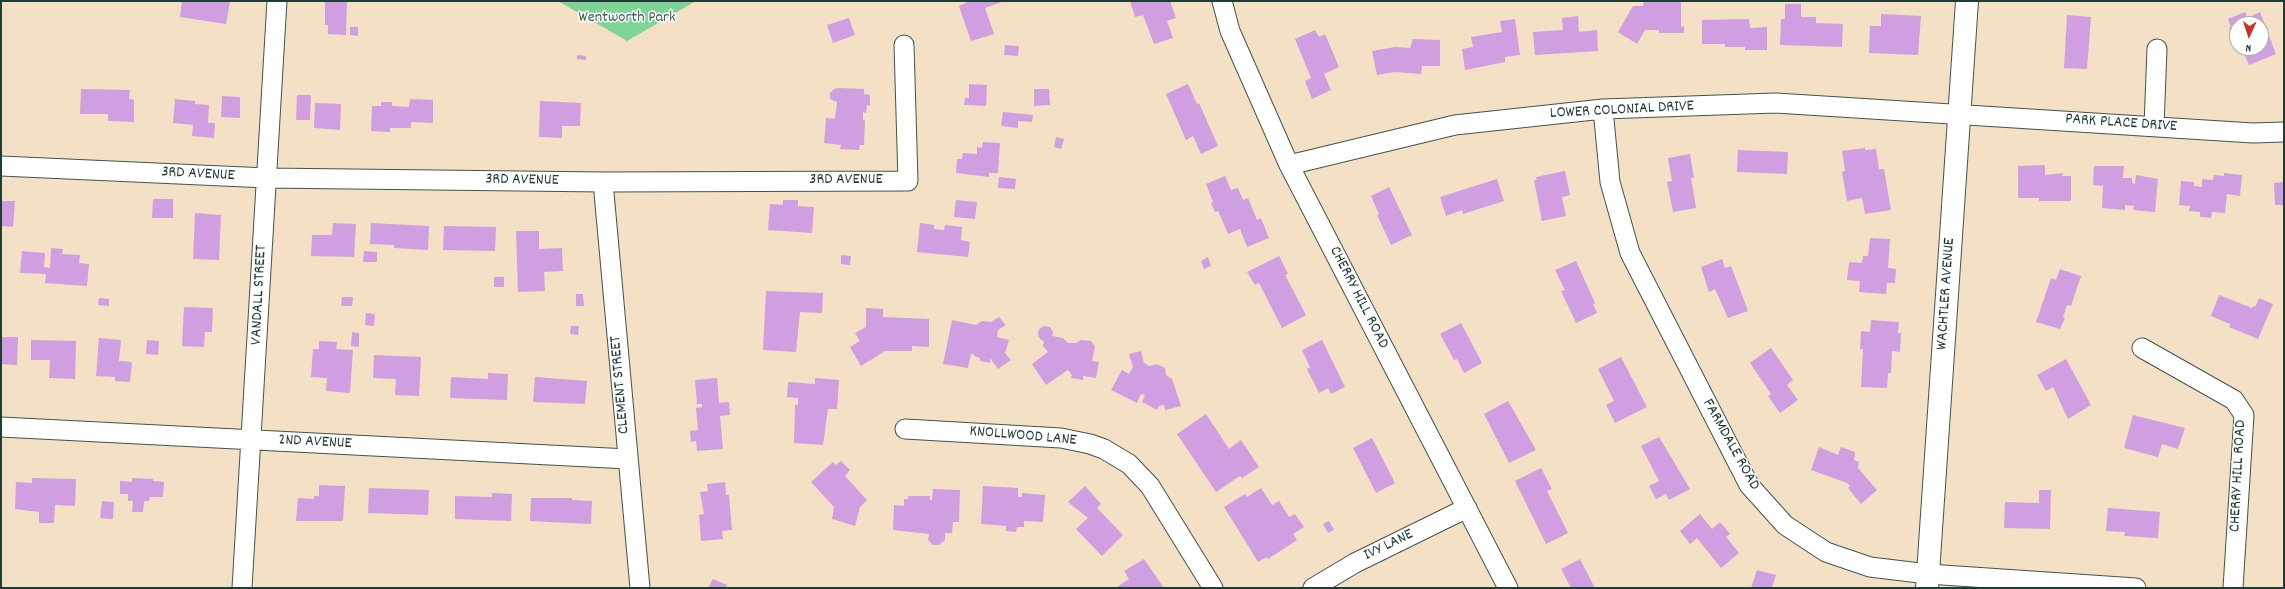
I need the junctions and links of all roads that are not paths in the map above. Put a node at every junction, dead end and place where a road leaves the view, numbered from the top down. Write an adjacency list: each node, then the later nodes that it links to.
1 (277, 1): 12 (street, VANDALL STREET)
2 (1222, 1): 10 (street, CHERRY HILL ROAD)
3 (1966, 1): 7 (street, WACHTLER AVENUE)
4 (904, 45): 13 (street, 3RD AVENUE)
5 (2157, 49): 8 (street)
6 (1603, 109): 7 (street, LOWER COLONIAL DRIVE); 10 (street, LOWER COLONIAL DRIVE); 20 (street, FARMDALE ROAD)
7 (1959, 114): 8 (street, PARK PLACE DRIVE); 20 (street, WACHTLER AVENUE)
8 (2154, 126): 9 (street, PARK PLACE DRIVE)
9 (2284, 132)
10 (1289, 165): 19 (street, CHERRY HILL ROAD)
11 (1, 166): 12 (street, 3RD AVENUE)
12 (267, 178): 13 (street, 3RD AVENUE); 17 (street, VANDALL STREET)
13 (603, 182): 18 (street, CLEMENT STREET)
14 (2142, 348): 27 (street, CHERRY HILL ROAD)
15 (1, 428): 17 (street, 2ND AVENUE)
16 (905, 429): 23 (street, KNOLLWOOD LANE)
17 (251, 440): 18 (street, 2ND AVENUE); 21 (street, VANDALL STREET)
18 (628, 459): 22 (street, CLEMENT STREET)
19 (1467, 508): 24 (street, IVY LANE); 25 (street, CHERRY HILL ROAD)
20 (1928, 581): 26 (street, FARMDALE ROAD)
21 (242, 588)
22 (640, 588)
23 (1213, 588)
24 (1313, 588)
25 (1508, 588)
26 (2136, 588)
27 (2233, 588)

